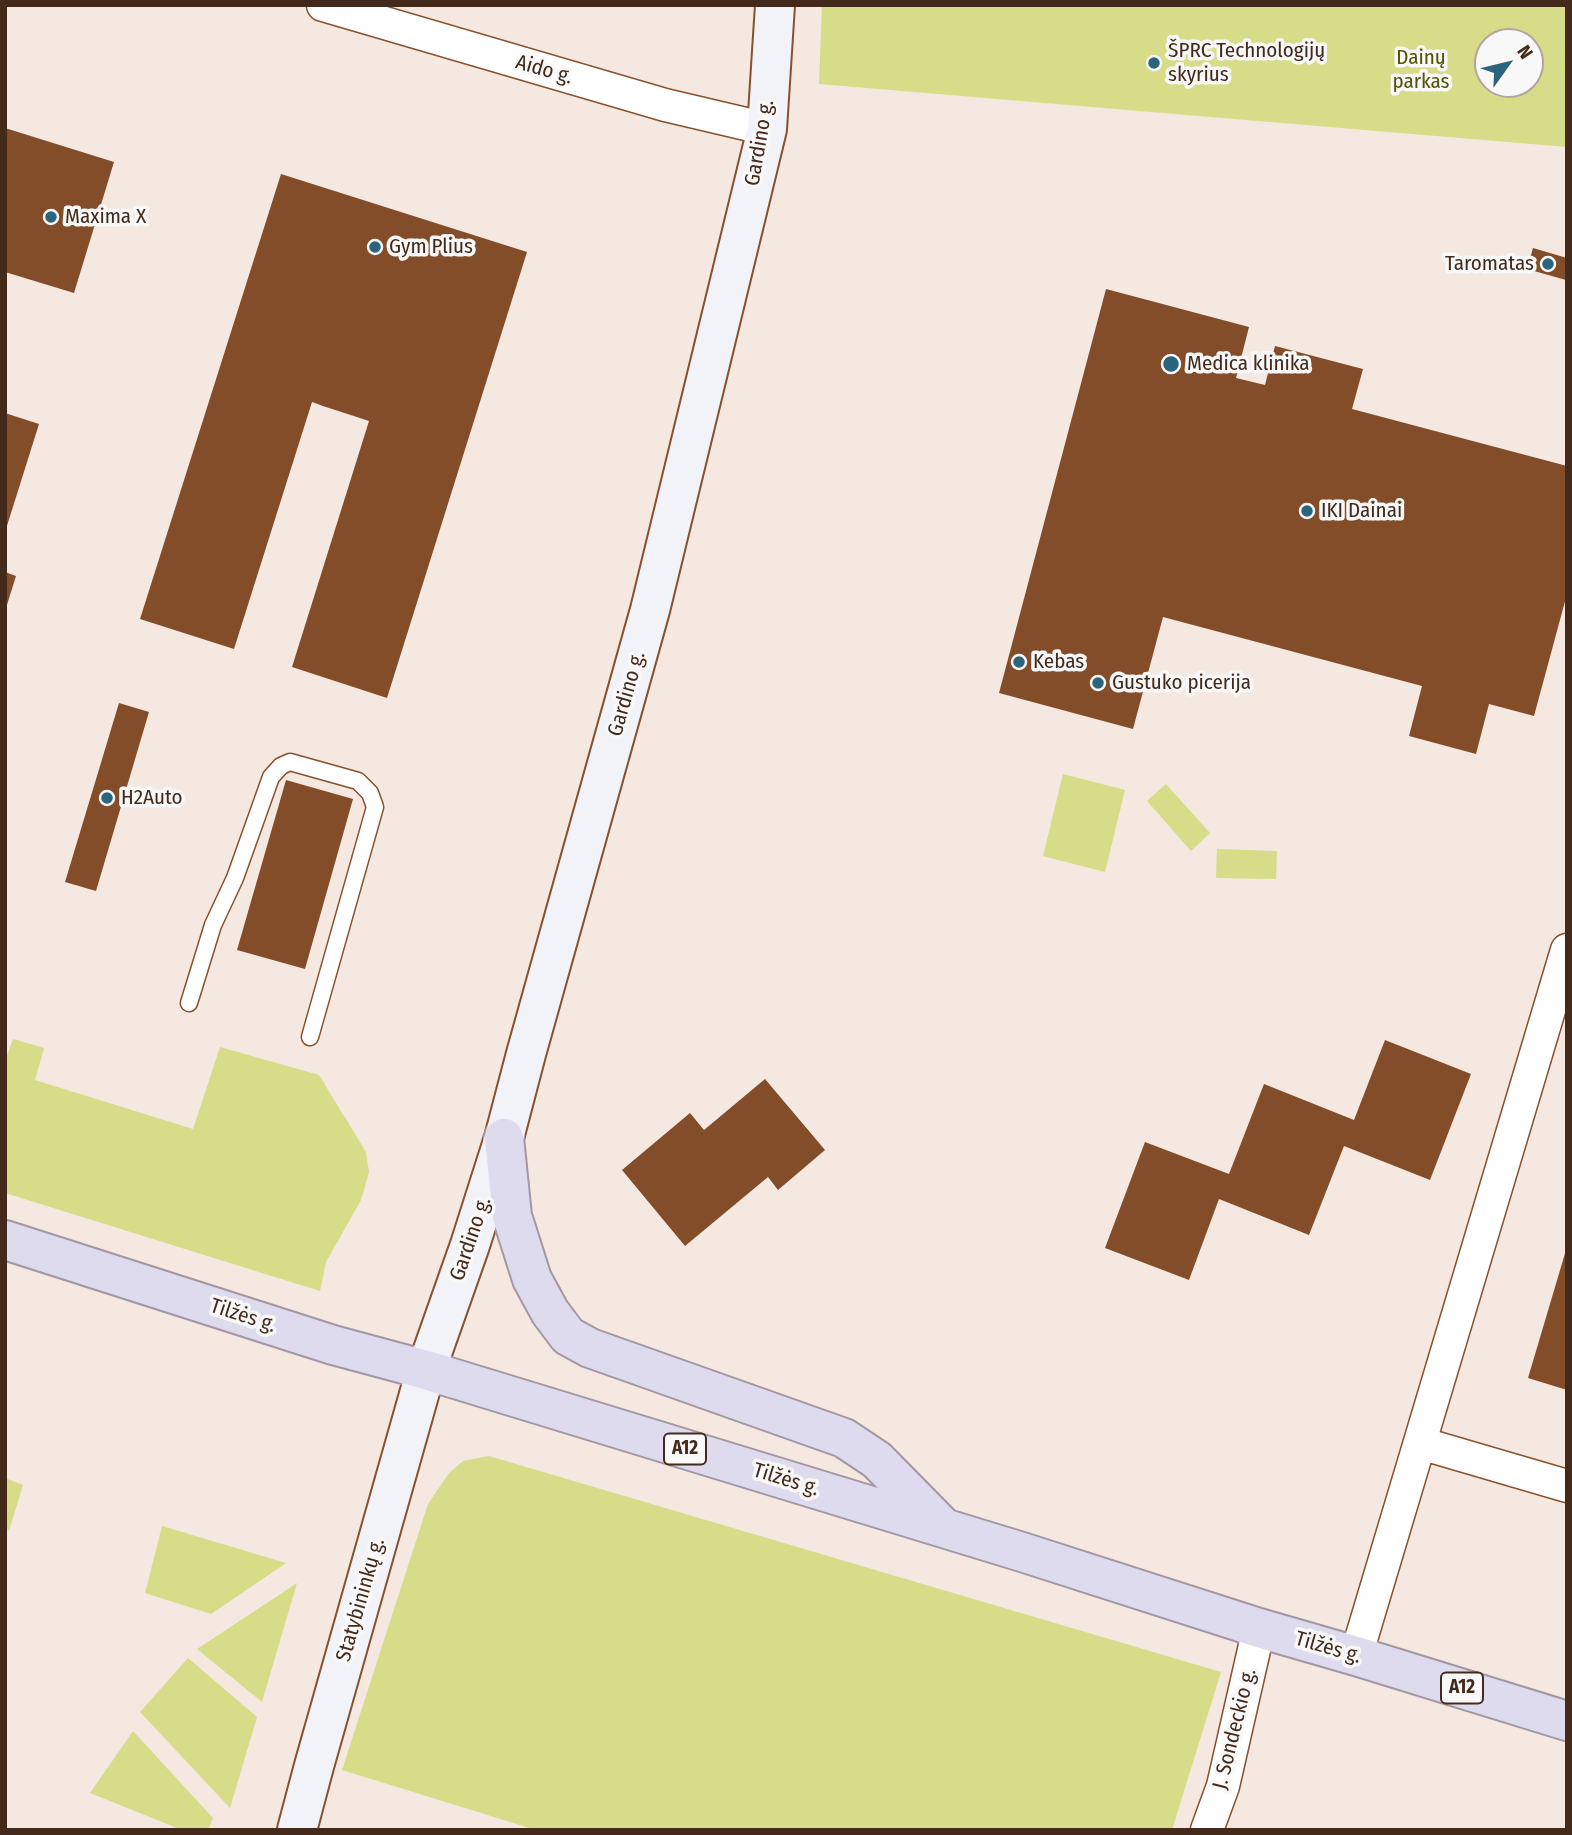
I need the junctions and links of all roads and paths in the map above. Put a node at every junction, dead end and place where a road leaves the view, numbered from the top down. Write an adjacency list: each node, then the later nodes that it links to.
1 (323, 5): 3 (street, Aido g.)
2 (775, 5): 3 (main road, Gardino g.)
3 (767, 129): 7 (main road, Gardino g.)
4 (1567, 950): 10 (street)
5 (189, 1003): 6 (lane)
6 (310, 1037)
7 (504, 1138): 9 (main road, Gardino g.); 12 (highway)
8 (5, 1240): 9 (highway, Tilžės g. / A12)
9 (426, 1370): 12 (highway, Tilžės g. / A12); 16 (main road, Statybininkų g.)
10 (1420, 1443): 11 (street); 14 (street)
11 (1567, 1486)
12 (944, 1528): 13 (highway, Tilžės g. / A12)
13 (1259, 1628): 14 (highway, Tilžės g. / A12); 17 (street, J. Sondeckio g.)
14 (1356, 1656): 15 (highway, Tilžės g. / A12)
15 (1567, 1721)
16 (297, 1830)
17 (1207, 1830)

